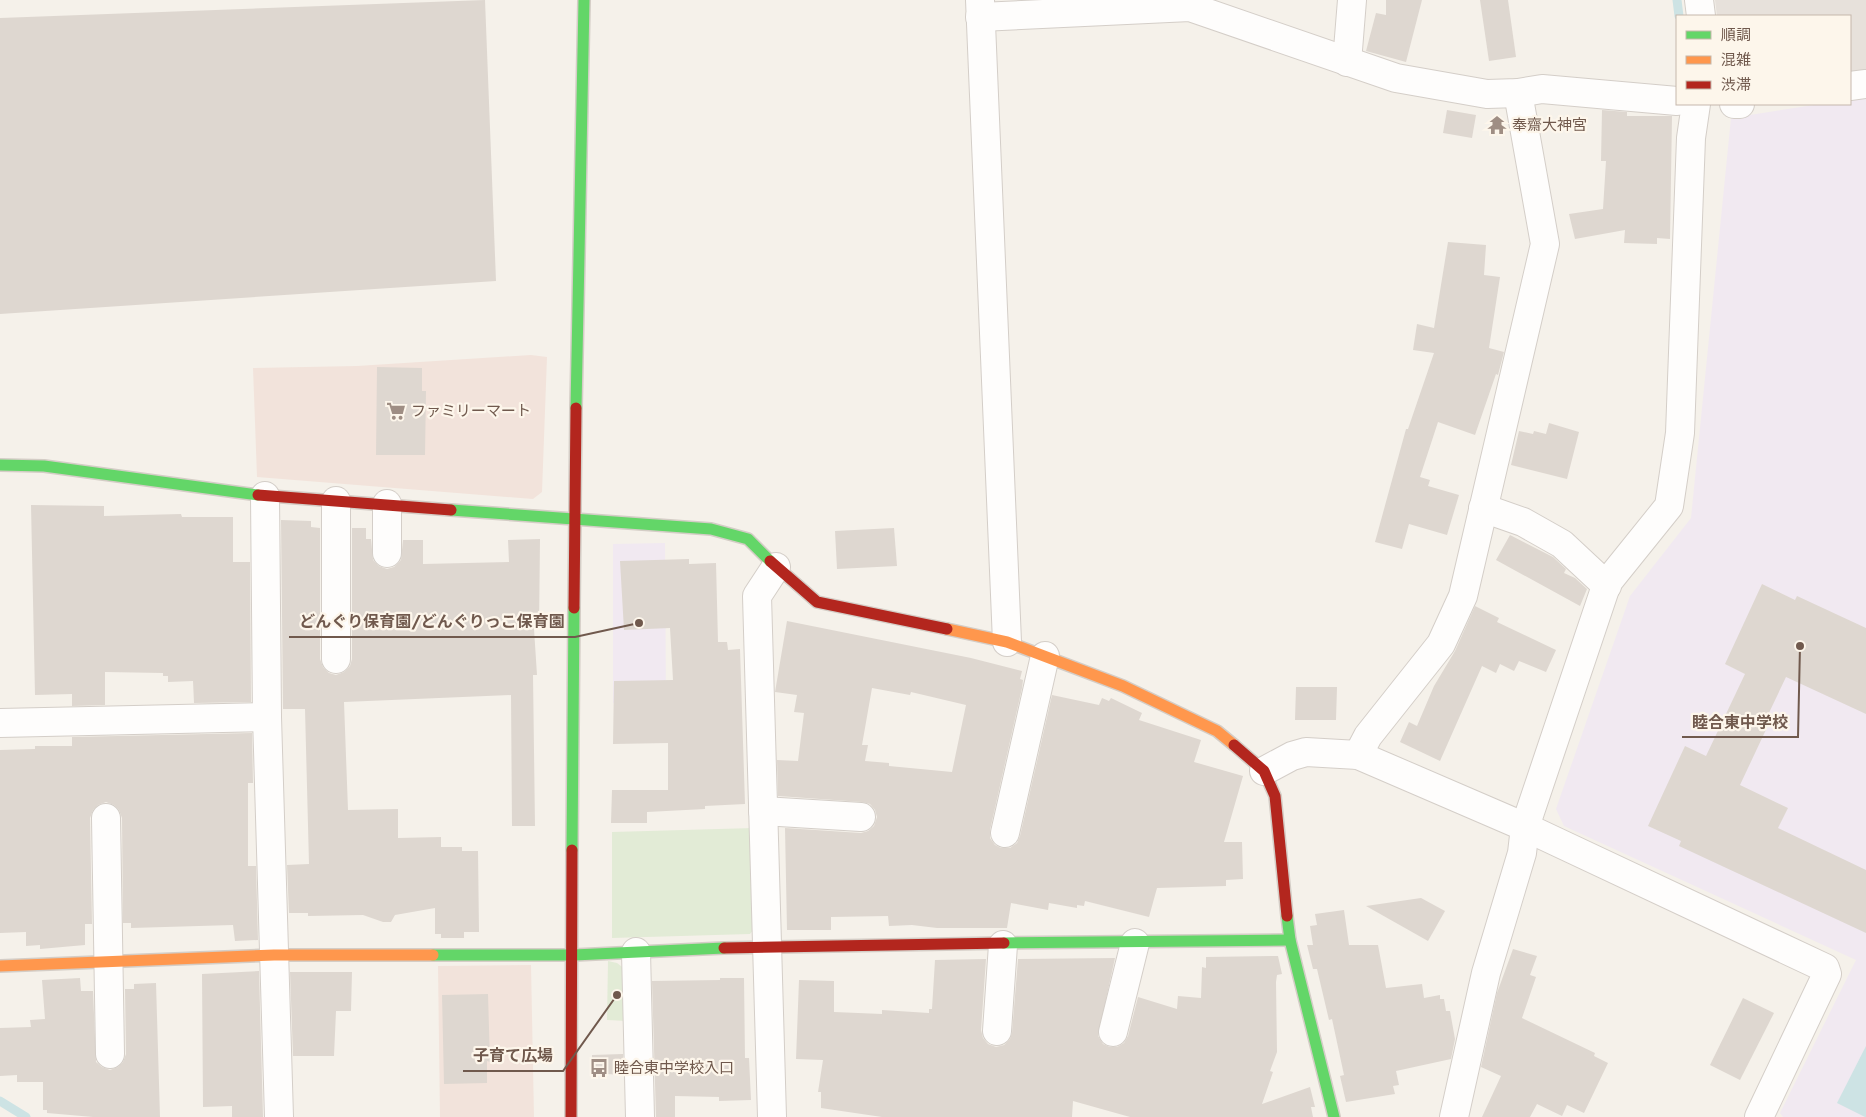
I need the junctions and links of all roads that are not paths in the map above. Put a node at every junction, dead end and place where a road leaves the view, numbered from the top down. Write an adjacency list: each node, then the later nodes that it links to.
1 (584, 0): 17 (street)
2 (1352, 0): 6 (street)
3 (1699, 0): 5 (street)
4 (980, 8): 6 (street); 21 (street)
5 (1701, 15)
6 (1348, 62): 9 (street)
7 (1866, 84): 8 (street)
8 (1851, 86)
9 (1518, 93): 10 (street); 16 (street)
10 (1676, 101)
11 (1696, 105): 20 (street)
12 (0, 465): 13 (street)
13 (265, 496): 14 (street); 24 (street)
14 (336, 500): 15 (street); 23 (street)
15 (387, 504): 17 (street); 18 (street)
16 (1483, 508): 20 (street); 26 (street)
17 (574, 517): 19 (street); 38 (street)
18 (387, 553)
19 (776, 567): 21 (street); 28 (street)
20 (1607, 586): 31 (street)
21 (1007, 642): 22 (street)
22 (1045, 656): 27 (street); 32 (street)
23 (336, 659)
24 (267, 717): 25 (street); 39 (street)
25 (0, 723)
26 (1358, 755): 27 (street); 31 (street)
27 (1264, 771): 33 (street)
28 (763, 811): 29 (street); 36 (street)
29 (861, 817)
30 (106, 818): 40 (street)
31 (1525, 826): 50 (street); 51 (street)
32 (1005, 832)
33 (1290, 940): 34 (street); 49 (street)
34 (1135, 943): 35 (street); 43 (street)
35 (1003, 944): 36 (street); 42 (street)
36 (767, 946): 37 (street); 48 (street)
37 (636, 952): 38 (street); 47 (street)
38 (574, 955): 39 (street); 46 (street)
39 (274, 956): 40 (street); 45 (street)
40 (108, 962): 41 (street); 44 (street)
41 (0, 966)
42 (997, 1031)
43 (1113, 1032)
44 (110, 1054)
45 (279, 1117)
46 (572, 1117)
47 (640, 1117)
48 (772, 1117)
49 (1334, 1117)
50 (1454, 1117)
51 (1759, 1117)

